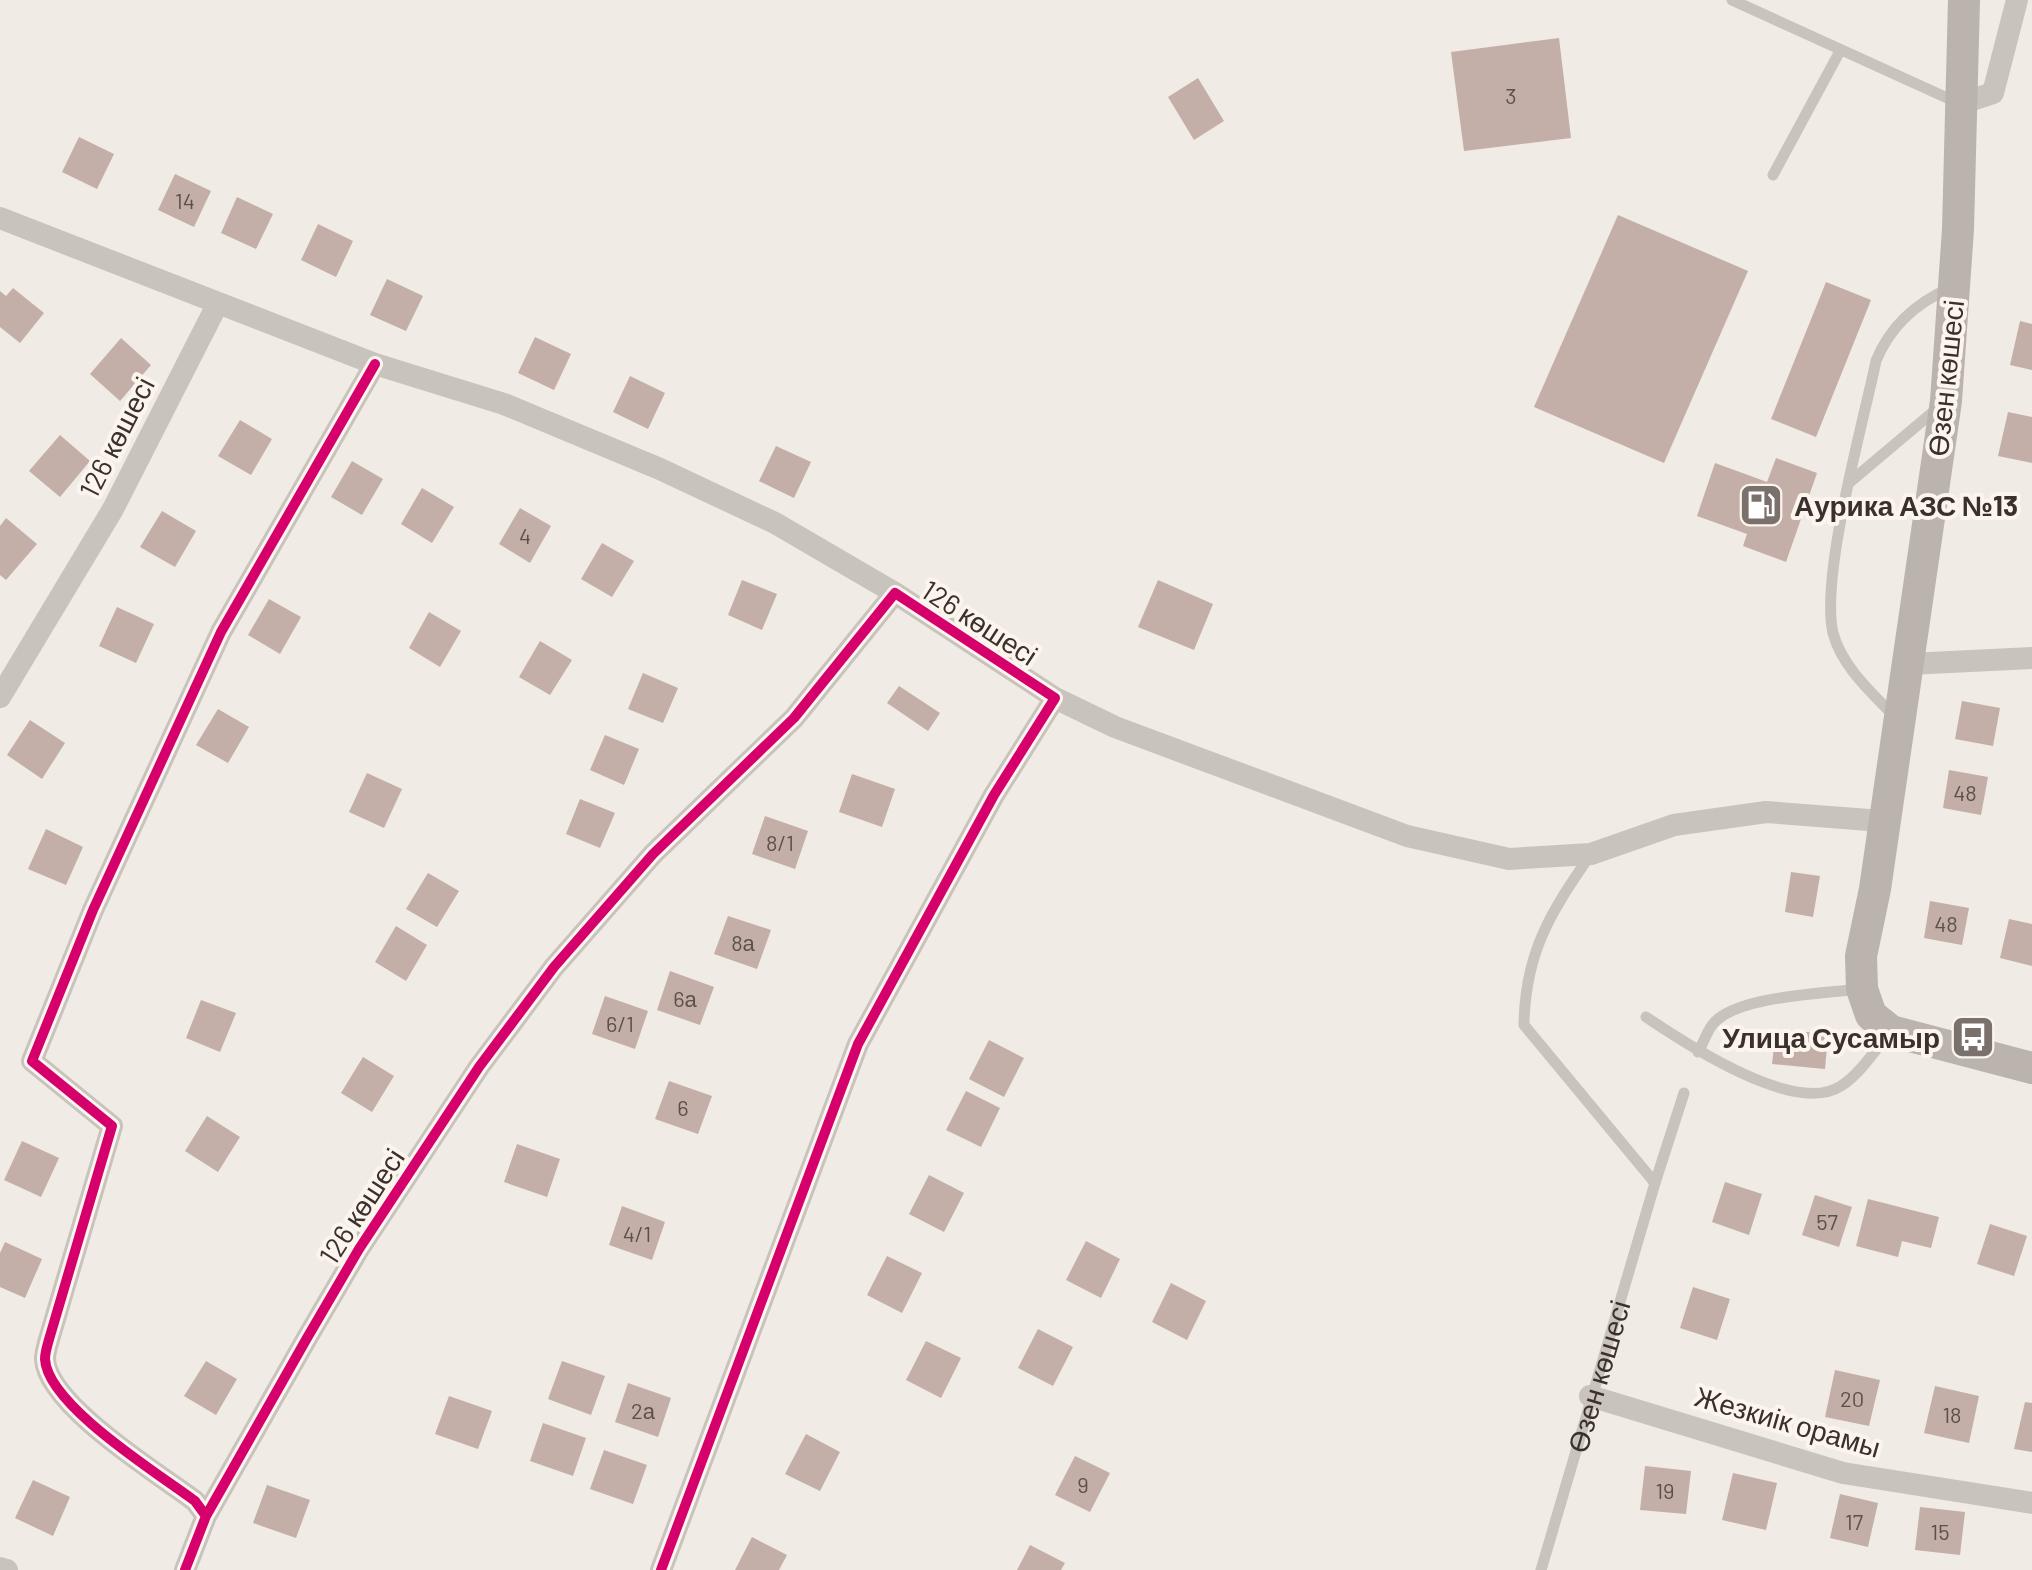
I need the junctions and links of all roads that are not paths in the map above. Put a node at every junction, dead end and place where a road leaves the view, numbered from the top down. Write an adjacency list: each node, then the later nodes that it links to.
1 (1732, 0): 4 (lane)
2 (1964, 0): 5 (main road, Өзен көшесі)
3 (2016, 0): 5 (street)
4 (1840, 52): 5 (lane); 6 (lane)
5 (1960, 104): 8 (main road, Өзен көшесі)
6 (1773, 176)
7 (0, 218): 9 (street, 126 көшесі)
8 (1954, 286): 11 (main road, Өзен көшесі); 12 (lane)
9 (218, 303): 10 (street, 126 көшесі); 16 (street, 126 көшесі)
10 (376, 364): 13 (street, 126 көшесі); 29 (street)
11 (1946, 400): 12 (lane); 15 (main road, Өзен көшесі)
12 (1850, 482): 18 (lane)
13 (896, 593): 17 (street, 126 көшесі); 29 (street, 126 көшесі)
14 (2032, 658): 15 (street)
15 (1910, 664): 18 (main road, Өзен көшесі)
16 (0, 697)
17 (1055, 698): 20 (street); 31 (street, 126 көшесі)
18 (1899, 721): 19 (main road, Өзен көшесі)
19 (1882, 821): 20 (street); 21 (main road, Өзен көшесі)
20 (1591, 854): 26 (lane)
21 (1875, 1012): 23 (lane); 23 (lane); 24 (main road)
22 (1646, 1017): 23 (lane)
23 (1698, 1052)
24 (2032, 1068)
25 (1684, 1093): 26 (lane, Өзен көшесі)
26 (1655, 1182): 27 (lane, Өзен көшесі)
27 (1590, 1396): 28 (street, Жезкиік орамы); 32 (lane, Өзен көшесі)
28 (2032, 1503)
29 (206, 1516): 30 (street, 126 көшесі)
30 (185, 1570)
31 (661, 1570)
32 (1541, 1570)

